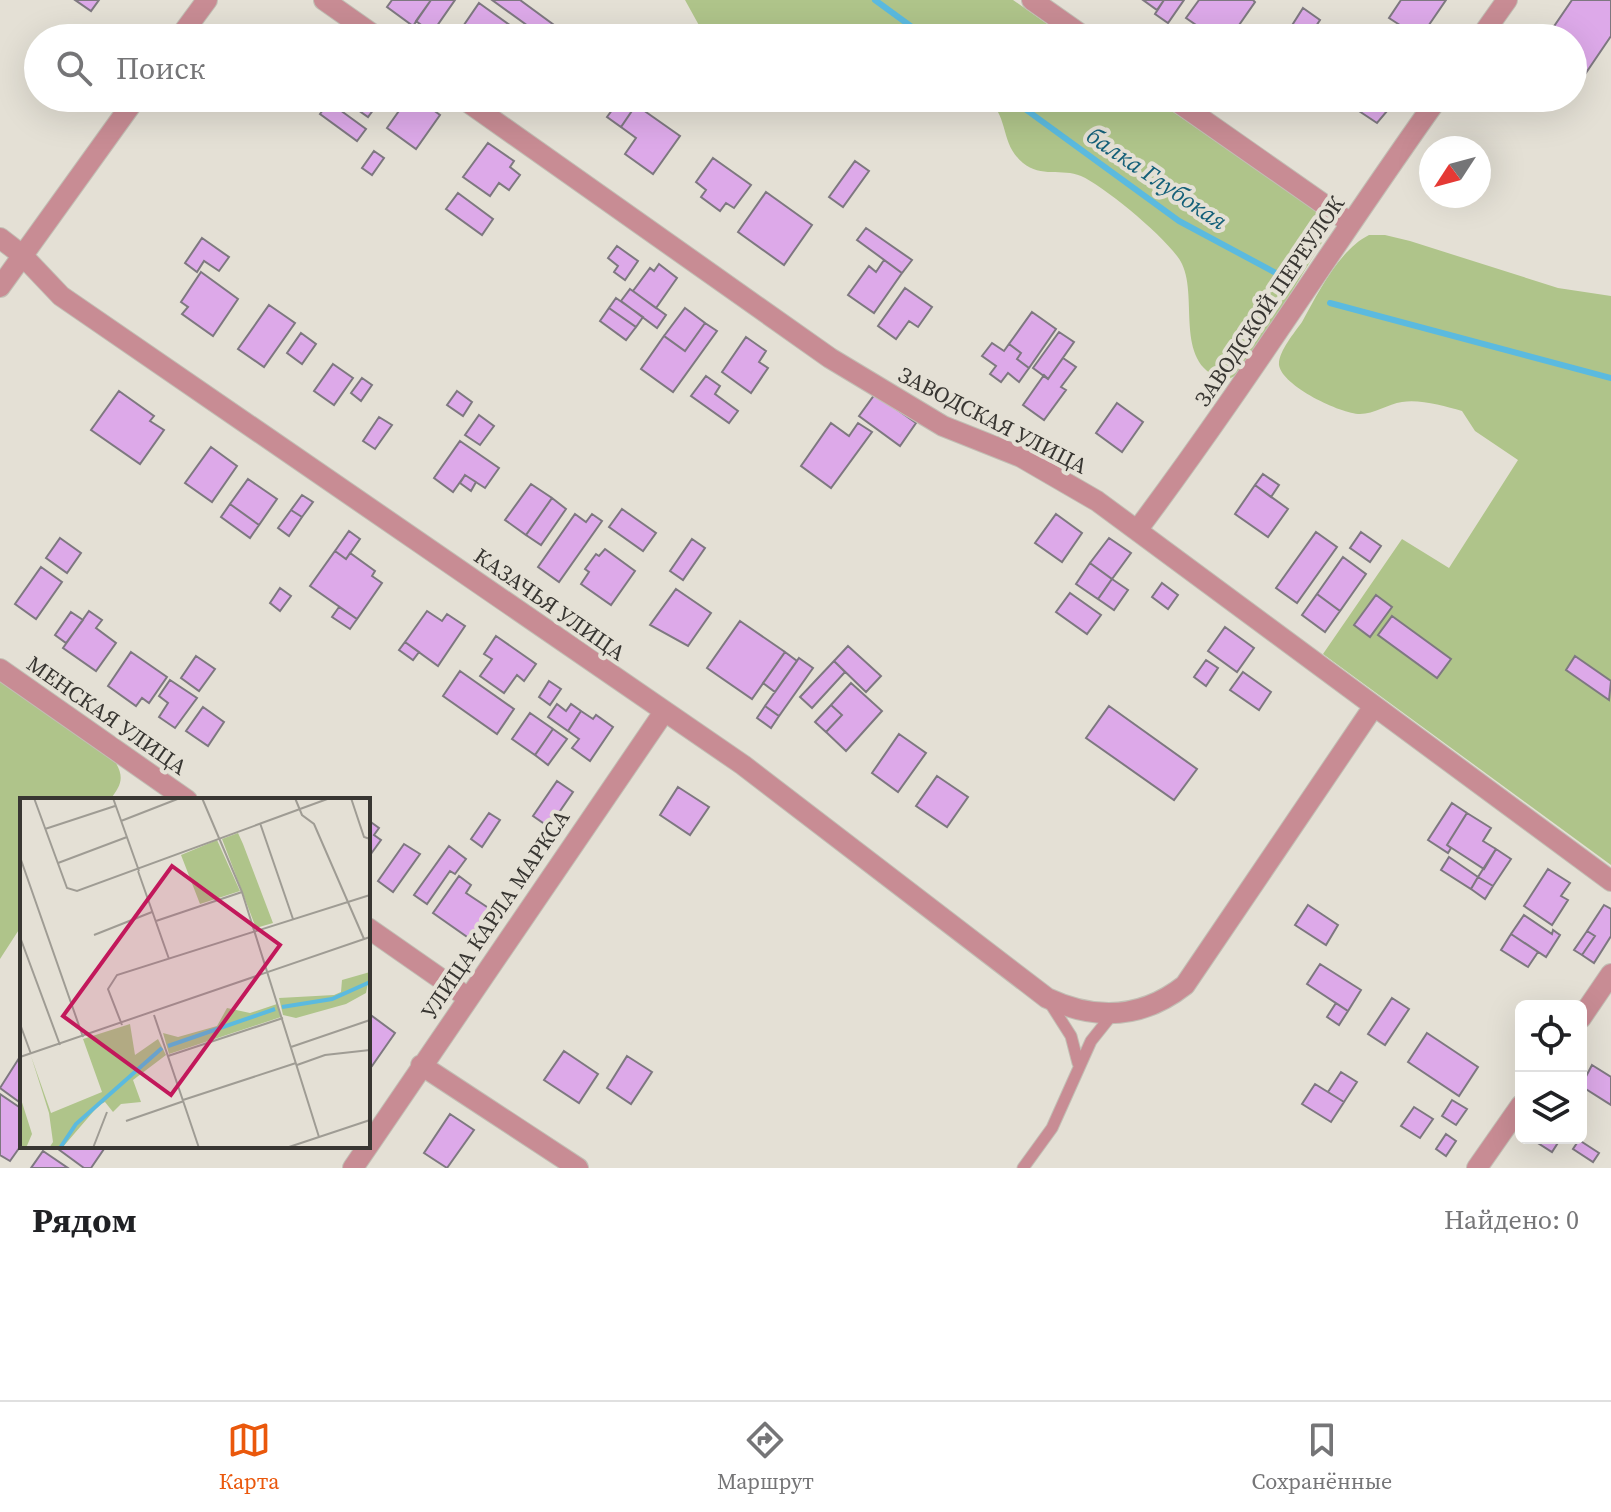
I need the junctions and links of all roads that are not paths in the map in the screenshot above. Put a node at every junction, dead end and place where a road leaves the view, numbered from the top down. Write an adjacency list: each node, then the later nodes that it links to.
1 (207, 0): 5 (street)
2 (324, 0): 6 (street)
3 (1032, 0): 7 (street)
4 (1507, 0): 8 (street)
5 (189, 24)
6 (358, 24)
7 (1066, 24)
8 (1490, 24)
9 (126, 112): 15 (street)
10 (482, 112): 17 (street, ЗАВОДСКАЯ УЛИЦА)
11 (1192, 112): 13 (street)
12 (1428, 112): 13 (street, ЗАВОДСКОЙ ПЕРЕУЛОК)
13 (1349, 222): 17 (street, ЗАВОДСКОЙ ПЕРЕУЛОК)
14 (0, 238): 15 (street, КАЗАЧЬЯ УЛИЦА)
15 (22, 255): 16 (street); 20 (street, КАЗАЧЬЯ УЛИЦА)
16 (0, 287)
17 (1138, 529): 19 (street, ЗАВОДСКАЯ УЛИЦА)
18 (0, 669): 21 (street, МЕНСКАЯ УЛИЦА)
19 (1374, 706): 22 (street, ЗАВОДСКАЯ УЛИЦА); 28 (street)
20 (664, 712): 25 (street, УЛИЦА КАРЛА МАРКСА); 26 (street, КАЗАЧЬЯ УЛИЦА)
21 (184, 798)
22 (1611, 881)
23 (370, 929): 25 (street)
24 (1611, 974): 27 (street)
25 (467, 997): 30 (street, УЛИЦА КАРЛА МАРКСА)
26 (1047, 998): 28 (street, КАЗАЧЬЯ УЛИЦА); 29 (lane)
27 (1587, 1009)
28 (1111, 1016): 29 (lane)
29 (1078, 1063): 36 (lane)
30 (421, 1065): 32 (street, УЛИЦА КАРЛА МАРКСА); 35 (street)
31 (1515, 1114): 37 (street)
32 (370, 1143)
33 (367, 1148): 34 (street, УЛИЦА КАРЛА МАРКСА)
34 (353, 1168)
35 (578, 1168)
36 (1023, 1168)
37 (1477, 1168)

